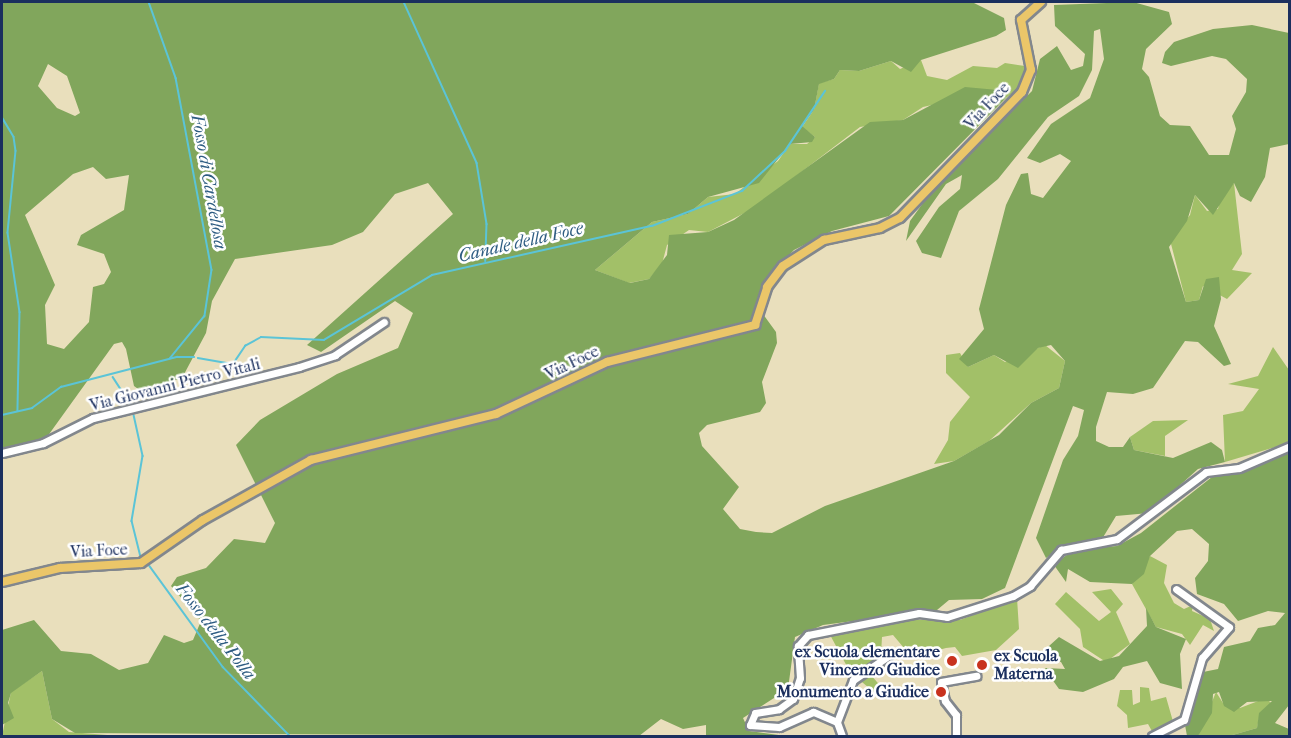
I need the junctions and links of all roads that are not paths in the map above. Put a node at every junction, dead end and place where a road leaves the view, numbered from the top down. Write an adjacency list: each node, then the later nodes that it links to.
1 (1041, 2): 5 (main road, Via Foce)
2 (384, 322): 4 (street, Via Giovanni Pietro Vitali)
3 (1290, 446): 9 (street)
4 (2, 453)
5 (2, 582)
6 (1176, 589): 12 (street)
7 (888, 656): 9 (street)
8 (976, 676): 11 (street)
9 (837, 722): 10 (street)
10 (842, 736)
11 (956, 736)
12 (1152, 736)

